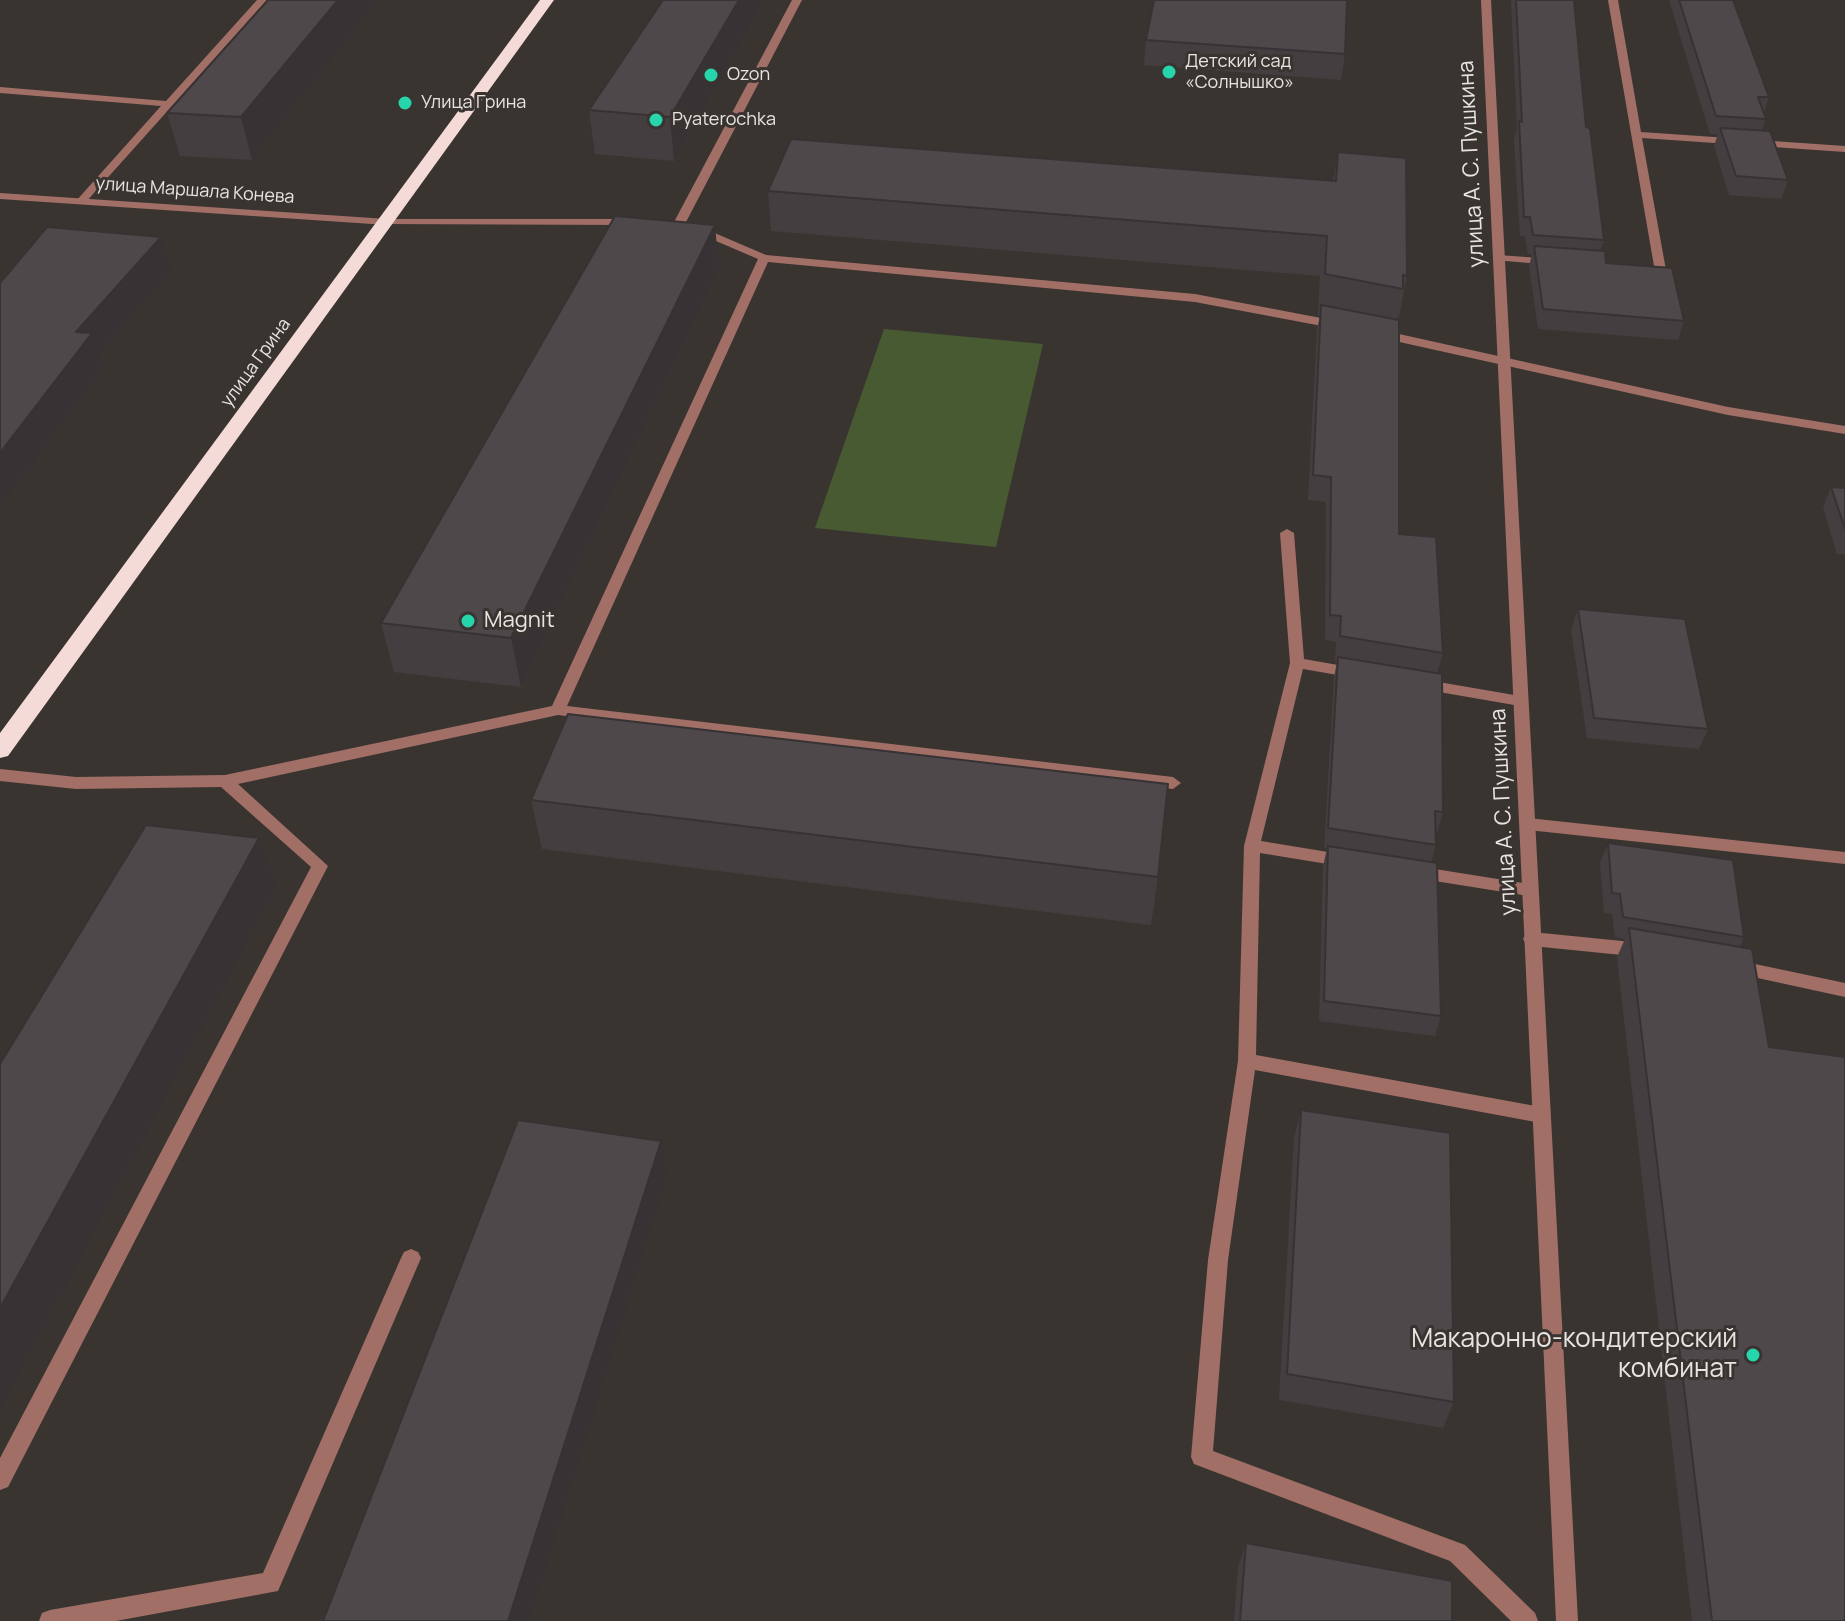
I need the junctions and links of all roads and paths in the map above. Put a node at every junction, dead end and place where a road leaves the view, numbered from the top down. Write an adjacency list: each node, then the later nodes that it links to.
1 (262, 0): 7 (street)
2 (547, 0): 12 (highway, улица Грина)
3 (797, 0): 15 (street)
4 (1486, 0): 17 (street, улица А. С. Пушкина)
5 (1613, 0): 8 (street)
6 (0, 90): 7 (street)
7 (167, 104): 11 (street)
8 (1638, 135): 9 (street); 19 (street)
9 (1845, 149)
10 (0, 196): 11 (street, улица Маршала Конева)
11 (81, 201): 12 (street, улица Маршала Конева)
12 (387, 222): 13 (street, улица Маршала Конева); 30 (highway, улица Грина)
13 (649, 222)
14 (665, 222): 15 (street)
15 (680, 222): 16 (street)
16 (764, 258): 20 (street); 29 (street)
17 (1498, 258): 18 (street); 22 (street, улица А. С. Пушкина)
18 (1572, 263)
19 (1630, 268)
20 (1349, 328)
21 (1364, 331): 22 (street)
22 (1503, 359): 23 (street); 28 (street, улица А. С. Пушкина)
23 (1845, 430)
24 (1287, 533): 25 (street)
25 (1297, 663): 26 (street); 35 (street)
26 (1371, 676)
27 (1401, 681): 28 (street)
28 (1520, 701): 34 (street, улица А. С. Пушкина)
29 (558, 710): 32 (street); 33 (street)
30 (0, 750)
31 (0, 775): 32 (street)
32 (225, 781): 47 (street)
33 (1173, 783)
34 (1528, 824): 36 (street); 39 (street, улица А. С. Пушкина)
35 (1252, 846): 37 (street); 44 (street)
36 (1845, 858)
37 (1360, 863)
38 (1391, 868): 39 (street)
39 (1529, 890): 40 (street, улица А. С. Пушкина)
40 (1532, 939): 41 (street); 45 (street, улица А. С. Пушкина)
41 (1654, 951)
42 (1712, 962): 43 (street)
43 (1845, 990)
44 (1247, 1061): 45 (street); 49 (street)
45 (1541, 1115): 50 (street, улица А. С. Пушкина)
46 (411, 1258): 48 (street)
47 (0, 1480)
48 (50, 1621)
49 (1527, 1621)
50 (1567, 1621)

